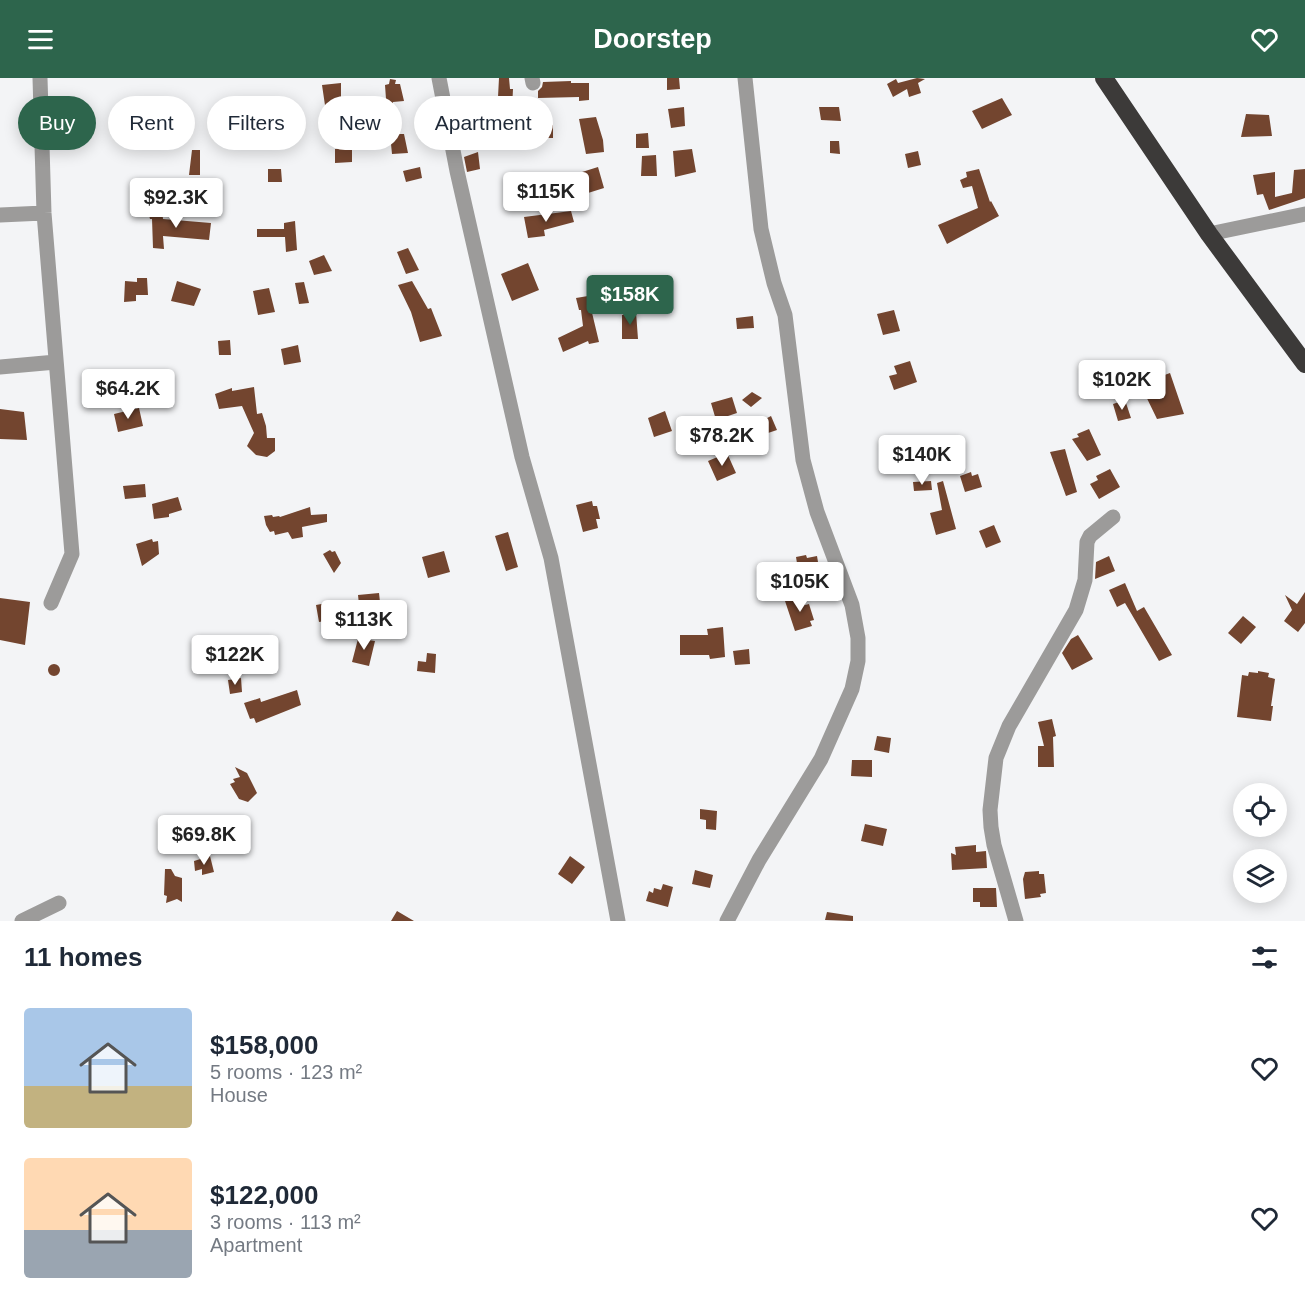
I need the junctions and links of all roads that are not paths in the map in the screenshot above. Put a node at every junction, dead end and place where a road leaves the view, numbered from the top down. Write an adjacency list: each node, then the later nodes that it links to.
1 (40, 78): 5 (street)
2 (439, 78): 16 (street)
3 (745, 78): 17 (street)
4 (1104, 78): 8 (highway)
5 (44, 213): 6 (street); 9 (street)
6 (0, 214)
7 (1305, 214): 8 (street)
8 (1209, 234): 10 (highway)
9 (56, 362): 11 (street); 13 (street)
10 (1305, 364)
11 (0, 367)
12 (1113, 517): 18 (street)
13 (51, 603)
14 (59, 903): 15 (street)
15 (22, 921)
16 (618, 921)
17 (727, 921)
18 (1017, 921)

